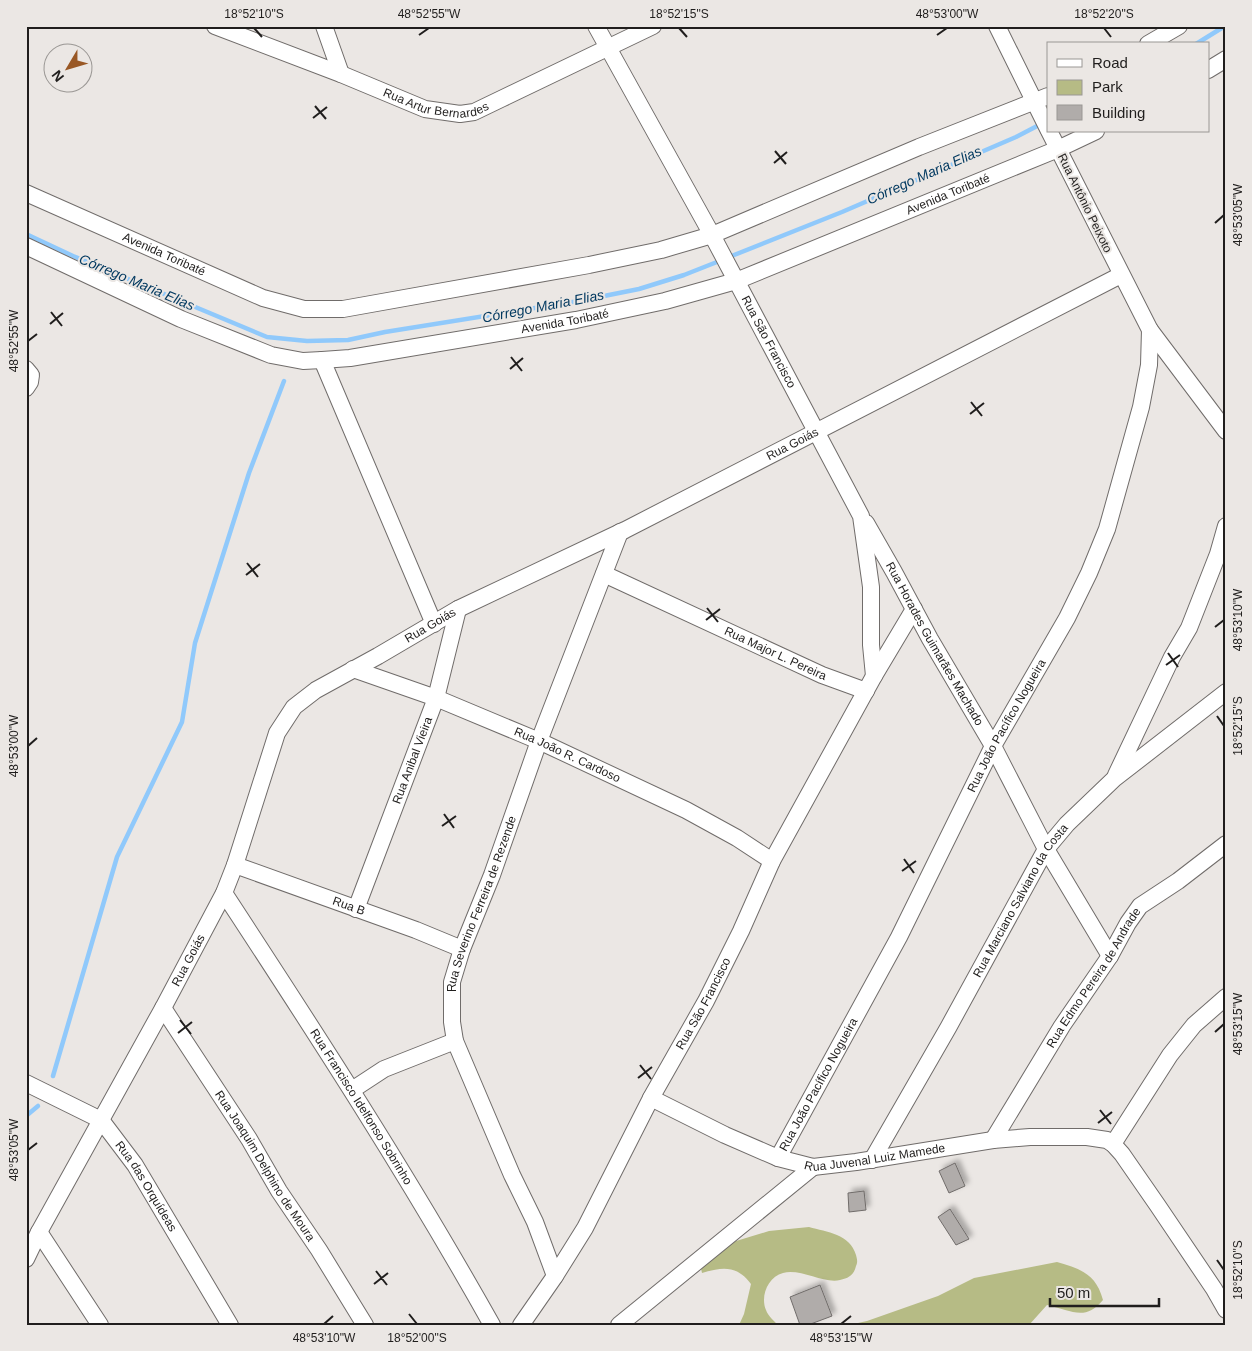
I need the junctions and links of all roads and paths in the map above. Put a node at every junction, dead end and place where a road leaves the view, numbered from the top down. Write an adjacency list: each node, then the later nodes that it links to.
1 (215, 26): 11 (street, Rua Artur Bernardes)
2 (324, 26): 11 (street)
3 (596, 26): 8 (street, Rua São Francisco)
4 (653, 26): 8 (street, Rua Artur Bernardes)
5 (997, 26): 12 (street, Rua Antônio Peixoto)
6 (1179, 26): 7 (street)
7 (1151, 42)
8 (608, 48): 11 (street, Rua Artur Bernardes); 17 (street, Rua São Francisco)
9 (1226, 59): 10 (street)
10 (1210, 69)
11 (341, 74)
12 (1041, 103): 13 (street, Rua Antônio Peixoto); 17 (street, Avenida Toribaté)
13 (1047, 120)
14 (1090, 132): 15 (street, Avenida Toribaté)
15 (1053, 138): 19 (street, Rua Antônio Peixoto); 20 (street, Avenida Toribaté)
16 (26, 193): 17 (street, Avenida Toribaté)
17 (714, 240): 20 (street, Rua São Francisco)
18 (26, 246): 22 (street, Avenida Toribaté)
19 (1121, 275): 21 (street, Rua João Pacífico Nogueira); 23 (street, Rua Goiás)
20 (733, 276): 22 (street, Avenida Toribaté); 23 (street, Rua São Francisco)
21 (1150, 330): 24 (street); 38 (street, Rua João Pacífico Nogueira)
22 (322, 360): 31 (street)
23 (816, 430): 25 (street, Rua São Francisco); 27 (street, Rua Goiás)
24 (1226, 431)
25 (862, 516): 30 (street, Rua Horades Guimarães Machado); 33 (street, Rua São Francisco)
26 (1226, 526): 39 (street)
27 (620, 532): 28 (street, Rua Severino Ferreira de Rezende); 29 (street, Rua Goiás)
28 (604, 574): 34 (street, Rua Major L. Pereira); 37 (street, Rua Severino Ferreira de Rezende)
29 (458, 609): 31 (street, Rua Goiás); 36 (street, Rua Anibal Vieira)
30 (914, 609): 33 (street, Rua São Francisco); 38 (street, Rua Horades Guimarães Machado)
31 (434, 624): 32 (street, Rua Goiás)
32 (353, 669): 36 (street, Rua João R. Cardoso); 43 (street, Rua Goiás)
33 (874, 676): 34 (street, Rua São Francisco)
34 (866, 691): 42 (street, Rua São Francisco)
35 (1226, 692): 39 (street, Rua Marciano Salviano da Costa)
36 (436, 698): 37 (street, Rua João R. Cardoso); 45 (street, Rua Anibal Vieira)
37 (539, 741): 42 (street, Rua João R. Cardoso); 46 (street, Rua Severino Ferreira de Rezende)
38 (994, 746): 41 (street, Rua Horades Guimarães Machado); 57 (street, Rua João Pacífico Nogueira)
39 (1114, 779): 41 (street, Rua Marciano Salviano da Costa)
40 (1226, 844): 47 (street, Rua Edmo Pereira de Andrade)
41 (1046, 849): 47 (street, Rua Horades Guimarães Machado); 58 (street, Rua Marciano Salviano da Costa)
42 (772, 861): 53 (street, Rua São Francisco)
43 (235, 865): 44 (street, Rua Goiás); 45 (street, Rua B)
44 (224, 893): 49 (street, Rua Goiás); 52 (street, Rua Francisco Idelfonso Sobrinho)
45 (356, 909): 46 (street, Rua B)
46 (462, 949): 50 (street, Rua Severino Ferreira de Rezende)
47 (1110, 956): 55 (street, Rua Edmo Pereira de Andrade)
48 (1226, 997): 56 (street)
49 (163, 1008): 54 (street, Rua Goiás); 66 (street, Rua Joaquim Delphino de Moura)
50 (455, 1041): 52 (street); 62 (street, Rua Severino Ferreira de Rezende)
51 (26, 1083): 54 (street, Rua das Orquídeas)
52 (352, 1090): 67 (street, Rua Francisco Idelfonso Sobrinho)
53 (651, 1098): 57 (street, Rua Juvenal Luiz Mamede); 62 (street, Rua São Francisco)
54 (101, 1120): 60 (street, Rua Goiás); 65 (street, Rua das Orquídeas)
55 (993, 1140): 56 (street, Rua Juvenal Luiz Mamede); 58 (street, Rua Juvenal Luiz Mamede)
56 (1113, 1144): 63 (street)
57 (778, 1158): 59 (street, Rua Juvenal Luiz Mamede)
58 (872, 1160): 59 (street, Rua Juvenal Luiz Mamede)
59 (813, 1167): 69 (street)
60 (39, 1232): 61 (street, Rua Goiás); 64 (street)
61 (26, 1259)
62 (555, 1276): 68 (street, Rua São Francisco)
63 (1226, 1310)
64 (100, 1325)
65 (230, 1325)
66 (365, 1325)
67 (492, 1325)
68 (521, 1325)
69 (619, 1325)

